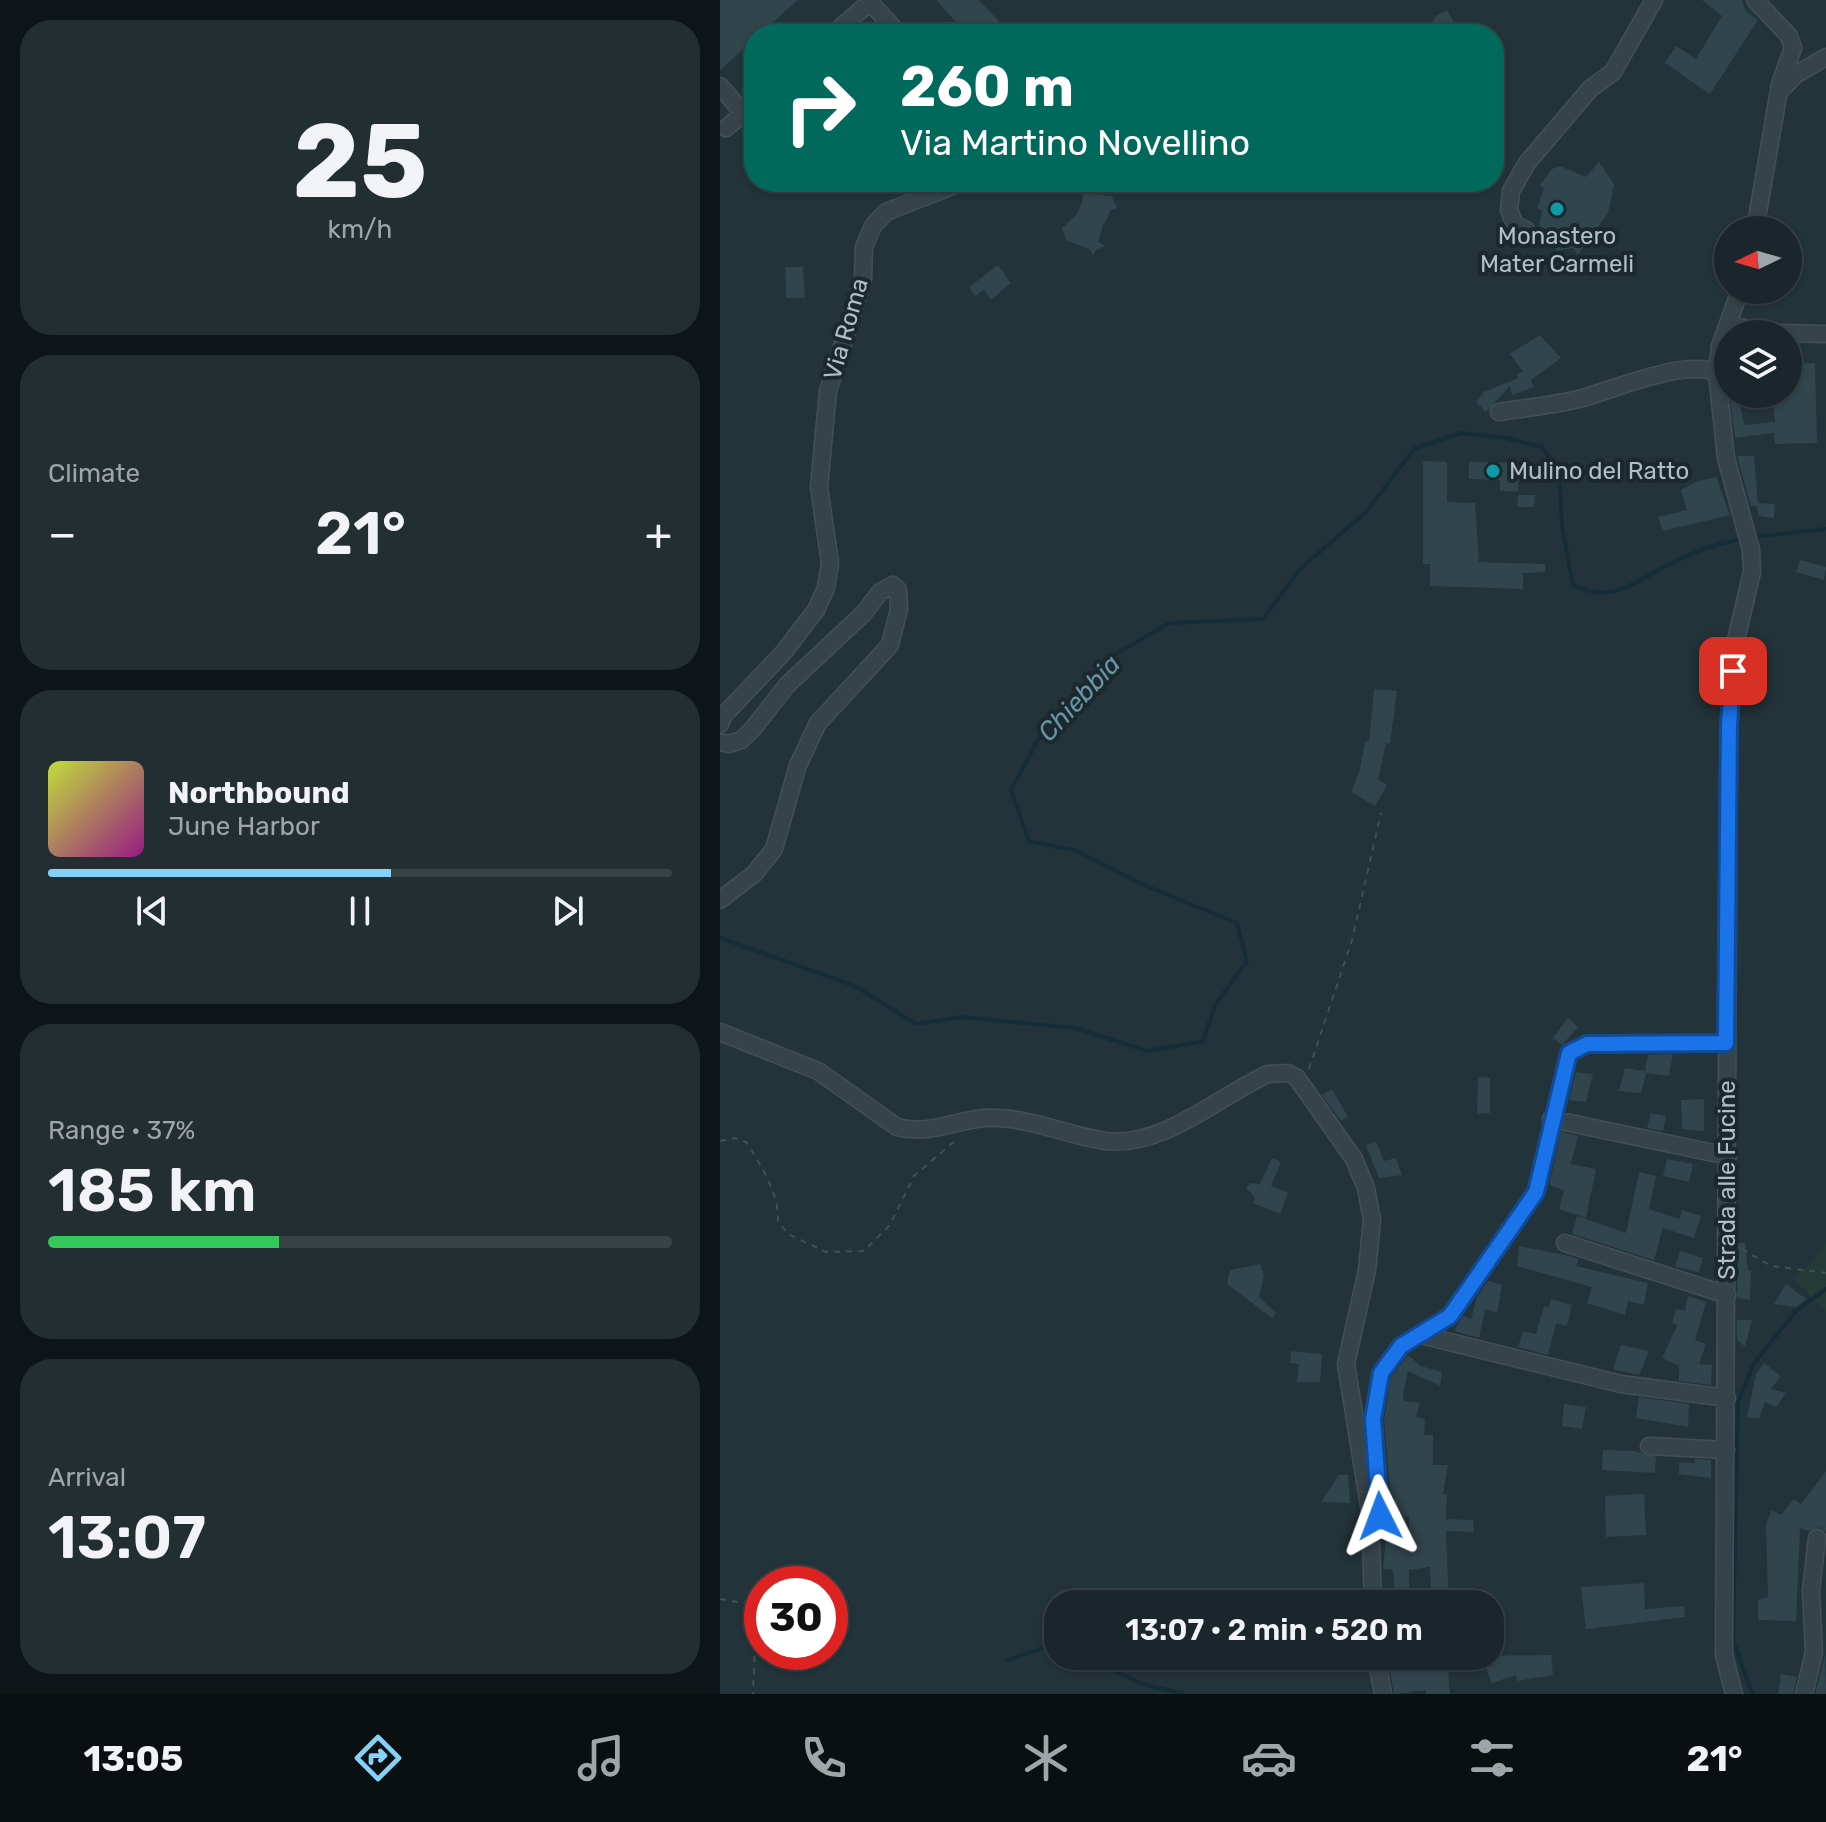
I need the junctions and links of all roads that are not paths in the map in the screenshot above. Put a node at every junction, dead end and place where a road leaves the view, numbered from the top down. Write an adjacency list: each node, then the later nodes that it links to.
1 (1654, 0): 14 (street)
2 (1755, 0): 8 (street)
3 (869, 1): 4 (street); 5 (street)
4 (844, 24)
5 (890, 24)
6 (1826, 57): 8 (street)
7 (720, 86): 9 (street)
8 (1781, 90): 13 (street)
9 (744, 104)
10 (744, 112): 11 (street)
11 (726, 128)
12 (937, 192): 20 (street, Via Roma)
13 (1757, 216)
14 (1526, 230)
15 (1802, 334): 16 (street)
16 (1826, 334)
17 (1714, 372): 19 (street)
18 (1721, 408): 24 (street, Strada alle Fucine)
19 (1499, 412)
20 (720, 724)
21 (720, 742): 22 (street)
22 (720, 900)
23 (720, 1032): 34 (street)
24 (1726, 1043): 25 (street); 26 (street, Strada alle Fucine)
25 (1551, 1119): 26 (street); 29 (street)
26 (1728, 1156): 28 (street, Strada alle Fucine)
27 (1565, 1243): 28 (street)
28 (1727, 1295): 30 (street, Strada alle Fucine)
29 (1421, 1335): 30 (street); 35 (street)
30 (1727, 1398): 32 (street, Strada alle Fucine)
31 (1649, 1446): 32 (street)
32 (1726, 1450): 38 (street, Strada alle Fucine)
33 (1817, 1538): 39 (street)
34 (1373, 1590)
35 (1379, 1590)
36 (1379, 1670): 37 (street)
37 (1383, 1694)
38 (1734, 1694)
39 (1804, 1694)

